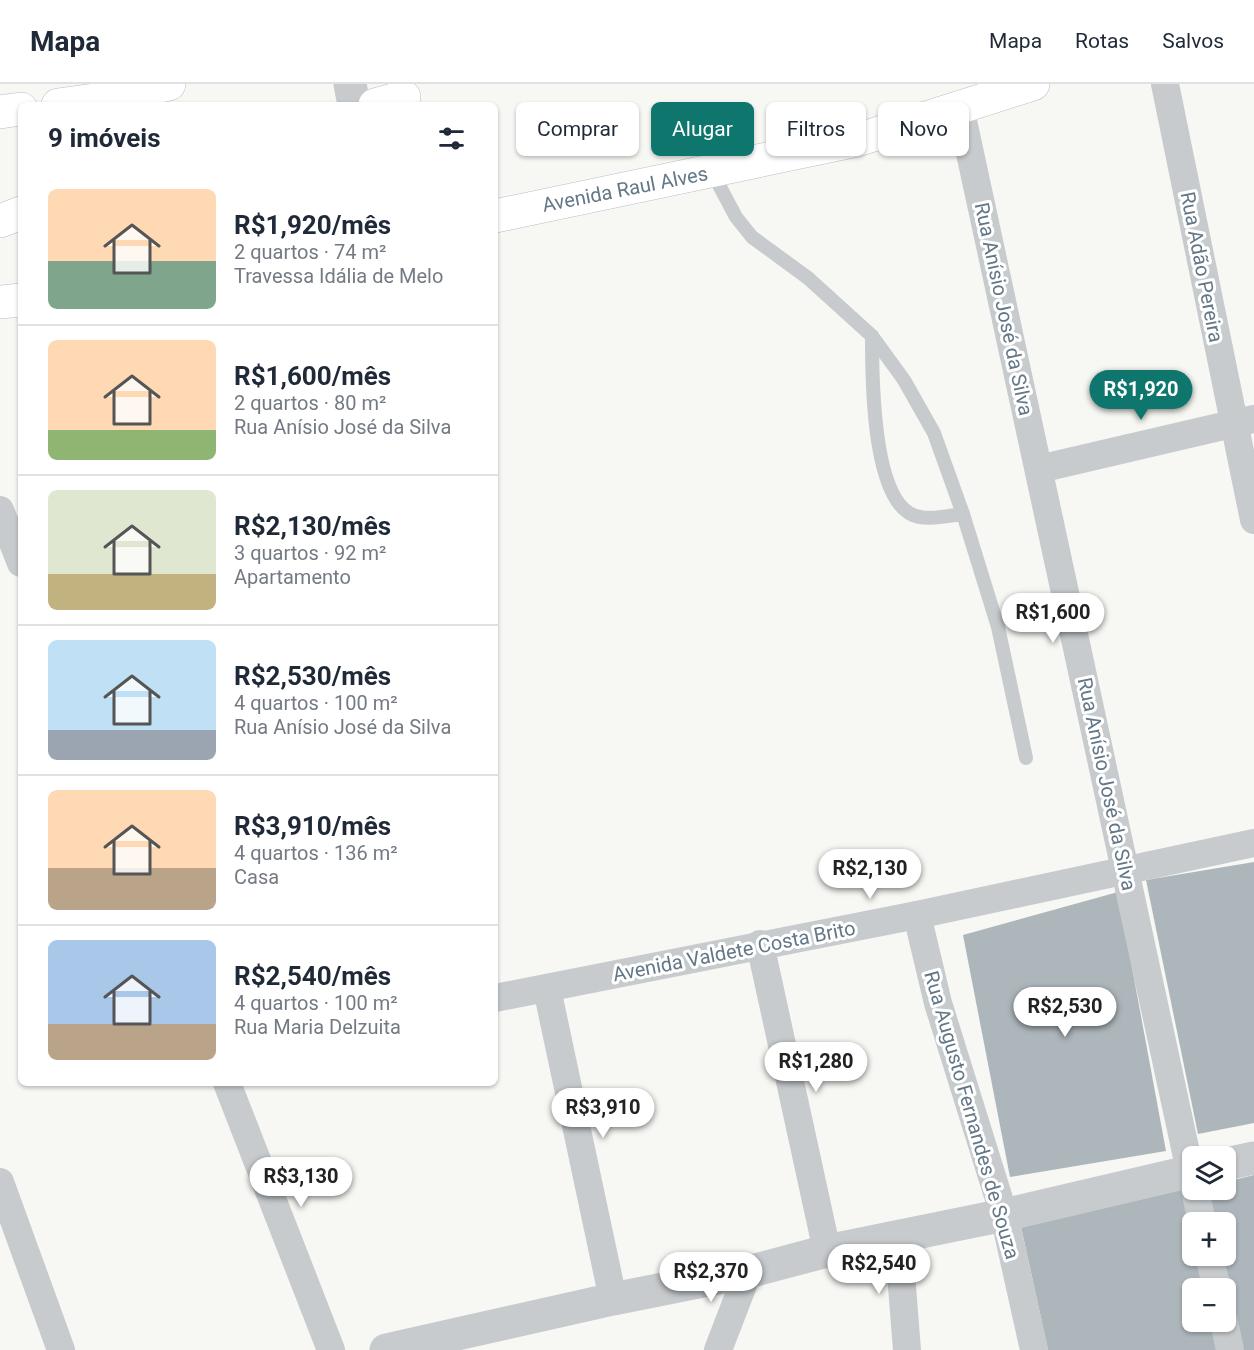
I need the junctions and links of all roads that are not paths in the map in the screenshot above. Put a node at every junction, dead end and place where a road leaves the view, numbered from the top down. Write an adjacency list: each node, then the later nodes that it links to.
1 (169, 84): 5 (main road)
2 (350, 84): 6 (street)
3 (1033, 84): 7 (main road, Avenida Raul Alves)
4 (1165, 84): 19 (street, Rua Adão Pereira)
5 (80, 102)
6 (353, 102)
7 (969, 104)
8 (18, 109): 9 (main road)
9 (0, 112)
10 (878, 133): 12 (main road, Avenida Raul Alves)
11 (969, 149): 20 (street, Rua Anísio José da Silva)
12 (712, 172): 14 (main road, Avenida Raul Alves); 18 (lane)
13 (18, 214): 15 (main road)
14 (498, 215)
15 (0, 220)
16 (18, 300): 17 (main road)
17 (0, 302)
18 (872, 336): 22 (lane); 22 (lane)
19 (1244, 421): 20 (street); 23 (street, Rua Adão Pereira)
20 (1038, 469): 27 (street, Rua Anísio José da Silva)
21 (0, 510): 24 (street)
22 (963, 514): 25 (lane)
23 (1254, 520)
24 (18, 555)
25 (1026, 758)
26 (1254, 843): 27 (street, Avenida Valdete Costa Brito)
27 (1126, 870): 28 (street, Avenida Valdete Costa Brito); 33 (street, Rua Anísio José da Silva)
28 (917, 915): 29 (street, Avenida Valdete Costa Brito); 38 (street, Rua Augusto Fernandes de Souza)
29 (760, 945): 30 (street, Avenida Valdete Costa Brito); 40 (street)
30 (548, 989): 31 (street, Avenida Valdete Costa Brito); 42 (street)
31 (498, 997)
32 (228, 1086): 45 (street)
33 (1186, 1146)
34 (1254, 1158): 35 (street)
35 (1236, 1162)
36 (1182, 1180): 38 (street)
37 (0, 1182): 44 (street)
38 (1004, 1215): 39 (street); 49 (street, Rua Augusto Fernandes de Souza)
39 (898, 1236): 40 (street); 48 (street)
40 (827, 1251): 41 (street)
41 (748, 1272): 42 (street); 47 (street)
42 (613, 1299): 46 (street)
43 (1226, 1332): 50 (street)
44 (61, 1350)
45 (331, 1350)
46 (386, 1350)
47 (718, 1350)
48 (907, 1350)
49 (1034, 1350)
50 (1230, 1350)

